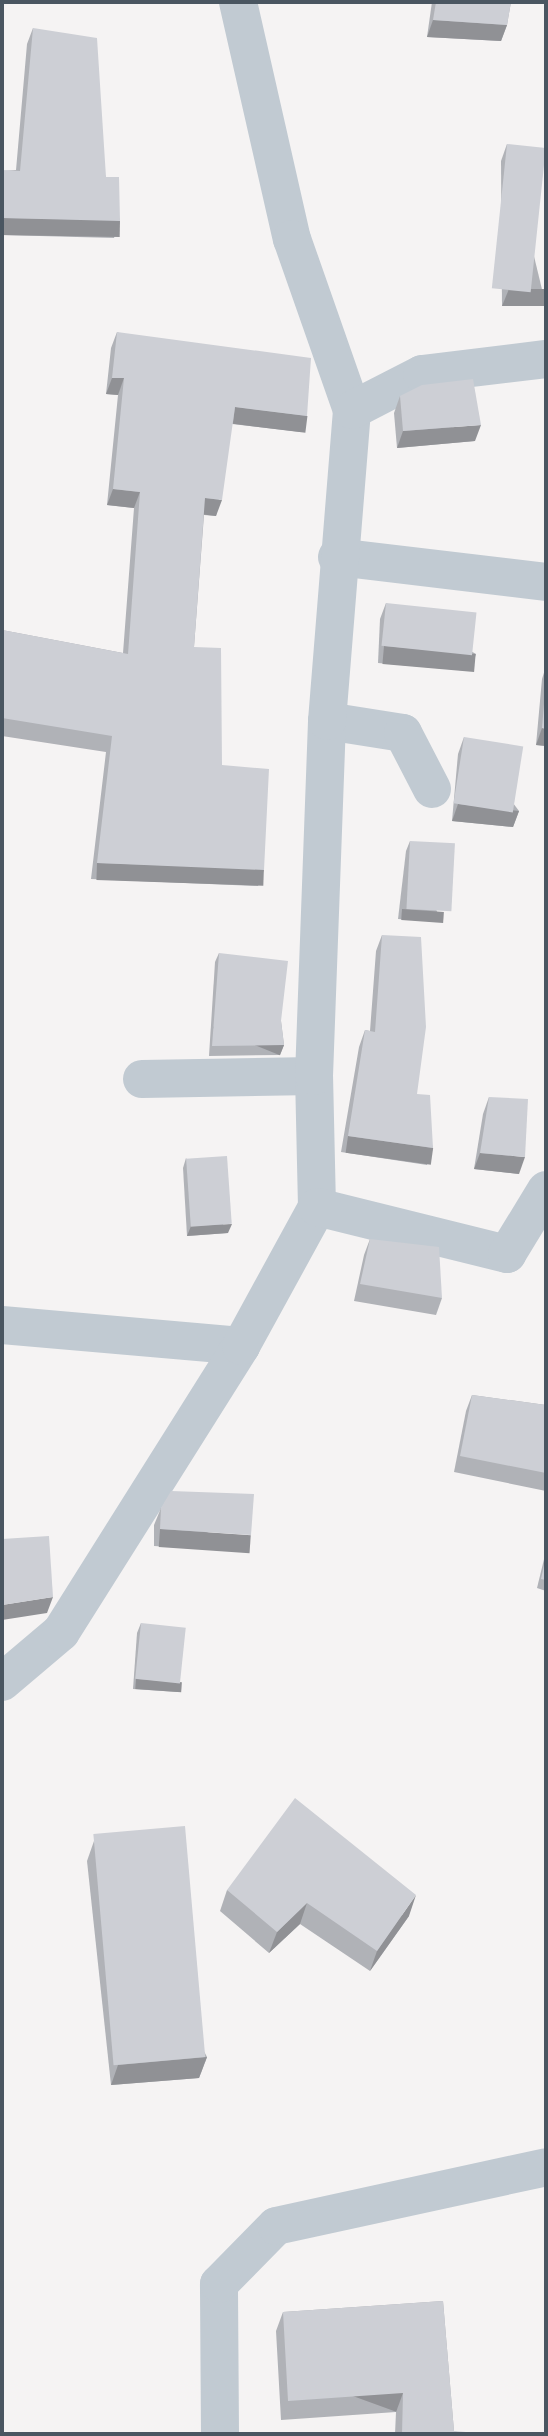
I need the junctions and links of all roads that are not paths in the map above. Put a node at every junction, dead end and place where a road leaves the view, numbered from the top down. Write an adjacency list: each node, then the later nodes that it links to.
1 (238, 2): 3 (street)
2 (546, 359): 3 (street)
3 (352, 410): 4 (street)
4 (337, 557): 5 (street); 6 (street)
5 (546, 582)
6 (327, 721): 7 (street); 8 (street)
7 (432, 789)
8 (314, 1076): 9 (street); 11 (street)
9 (142, 1079)
10 (546, 1190): 11 (street)
11 (317, 1207): 13 (street)
12 (2, 1325): 13 (street)
13 (241, 1346): 14 (street)
14 (2, 1682)
15 (546, 2167): 16 (street)
16 (220, 2434)

